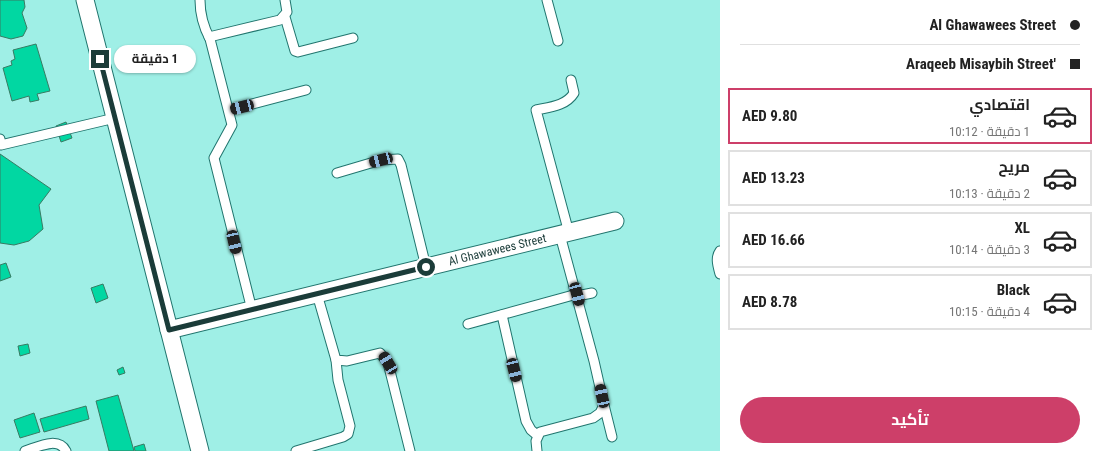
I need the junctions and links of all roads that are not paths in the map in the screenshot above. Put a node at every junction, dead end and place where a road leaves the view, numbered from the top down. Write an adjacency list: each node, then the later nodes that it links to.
1 (85, 0): 12 (street)
2 (200, 0): 6 (lane)
3 (285, 0): 5 (lane)
4 (546, 0): 8 (lane)
5 (285, 17): 6 (lane); 7 (lane)
6 (209, 37): 11 (lane)
7 (353, 38)
8 (558, 41)
9 (571, 80): 16 (lane)
10 (306, 90): 11 (lane)
11 (229, 110): 23 (lane)
12 (115, 118): 13 (lane); 26 (street)
13 (0, 139)
14 (337, 172): 18 (lane)
15 (615, 221): 16 (street, Al Ghawawees Street)
16 (564, 234): 18 (street, Al Ghawawees Street); 22 (lane)
17 (720, 251): 19 (lane)
18 (426, 267): 21 (street, Al Ghawawees Street)
19 (720, 274)
20 (592, 293): 22 (lane)
21 (317, 294): 23 (street, Al Ghawawees Street); 27 (lane)
22 (577, 294): 24 (lane); 28 (lane)
23 (252, 310): 26 (street, Al Ghawawees Street)
24 (502, 315): 25 (lane); 29 (lane)
25 (468, 324)
26 (169, 330): 33 (street)
27 (336, 360): 34 (lane); 35 (lane)
28 (604, 405): 29 (lane); 30 (lane)
29 (538, 435): 36 (lane)
30 (612, 437)
31 (25, 451): 32 (lane)
32 (66, 451)
33 (199, 451)
34 (296, 451)
35 (410, 451)
36 (538, 451)

